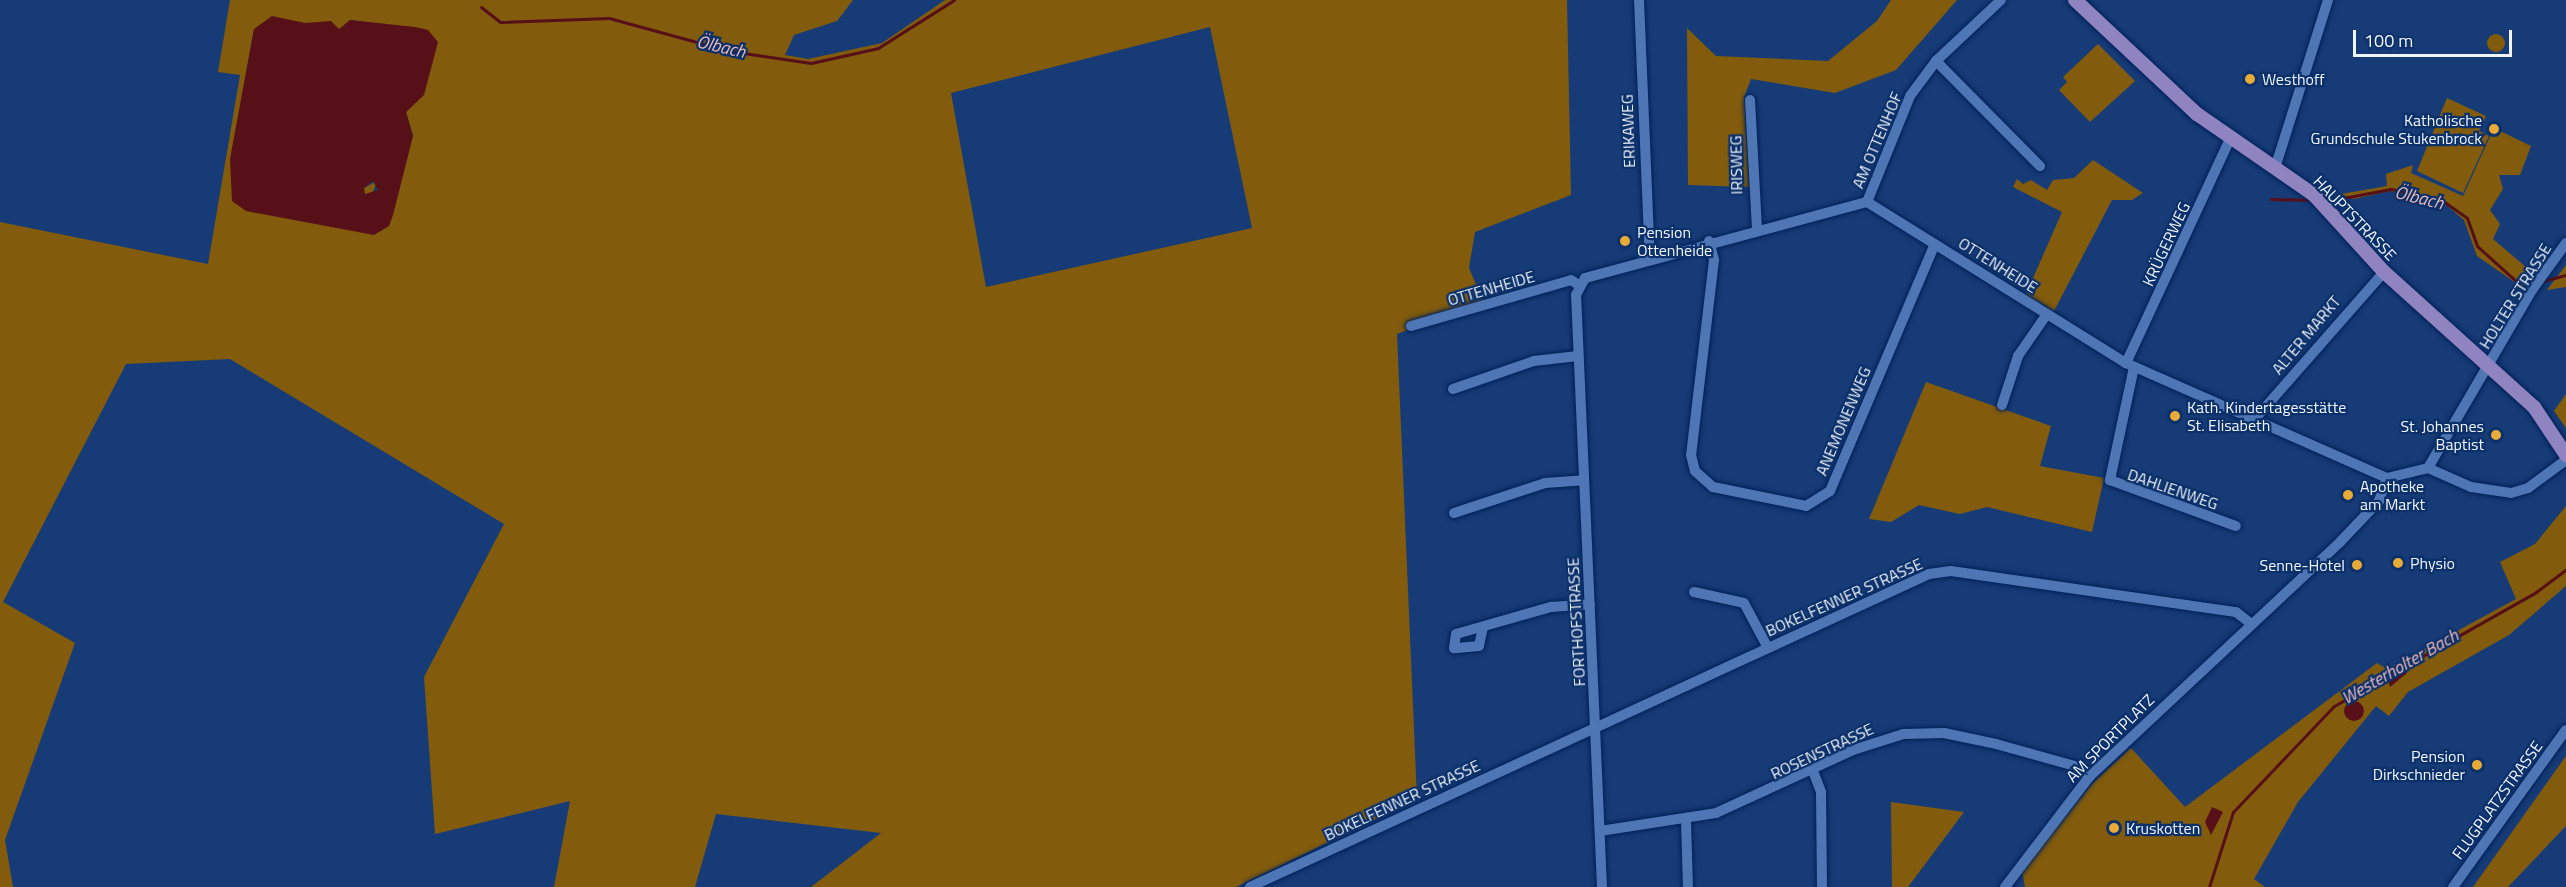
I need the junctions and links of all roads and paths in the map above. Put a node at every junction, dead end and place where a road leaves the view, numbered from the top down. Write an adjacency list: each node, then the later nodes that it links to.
1 (1639, 0): 15 (street, ERIKAWEG)
2 (2001, 0): 5 (street, AM OTTENHOF)
3 (2075, 0): 7 (main road, HAUPTSTRASSE)
4 (2328, 0): 8 (street)
5 (1936, 61): 9 (street); 10 (street, AM OTTENHOF)
6 (1750, 99): 11 (street, IRISWEG)
7 (2231, 137): 8 (main road, HAUPTSTRASSE); 21 (street, KRÜGERWEG)
8 (2276, 165): 16 (main road, HAUPTSTRASSE)
9 (2040, 166)
10 (1867, 202): 11 (street, OTTENHEIDE); 14 (street, OTTENHEIDE)
11 (1757, 229): 12 (street, OTTENHEIDE)
12 (1709, 241): 14 (street, ANEMONENWEG); 15 (street, OTTENHEIDE)
13 (2566, 243): 22 (street, HOLTER STRASSE)
14 (1935, 244): 18 (street, OTTENHEIDE)
15 (1650, 260): 17 (street, OTTENHEIDE)
16 (2385, 272): 22 (main road, HAUPTSTRASSE); 25 (street, ALTER MARKT)
17 (1579, 285): 19 (street, OTTENHEIDE); 20 (street)
18 (2047, 314): 21 (street, OTTENHEIDE); 24 (street)
19 (1411, 326)
20 (1578, 356): 23 (street); 30 (street, FORTHOFSTRASSE)
21 (2130, 365): 25 (street, OTTENHEIDE); 32 (street, DAHLIENWEG)
22 (2489, 365): 26 (main road, HAUPTSTRASSE); 28 (street)
23 (1453, 389)
24 (2002, 405)
25 (2254, 420): 29 (street, OTTENHEIDE)
26 (2566, 455)
27 (2566, 460): 28 (street)
28 (2428, 468): 29 (street)
29 (2387, 478): 35 (street)
30 (1584, 480): 31 (street); 34 (street, FORTHOFSTRASSE)
31 (1454, 513)
32 (2236, 526)
33 (1694, 592): 37 (street)
34 (1590, 604): 36 (street); 38 (street, FORTHOFSTRASSE)
35 (2250, 623): 37 (street, BOKELFENNER STRASSE); 41 (street, AM SPORTPLATZ)
36 (1483, 627)
37 (1768, 648): 38 (street, BOKELFENNER STRASSE)
38 (1596, 727): 43 (street, FORTHOFSTRASSE); 44 (street, BOKELFENNER STRASSE)
39 (2566, 730): 49 (street, FLUGPLATZSTRASSE)
40 (1813, 771): 41 (street, ROSENSTRASSE); 42 (street, ROSENSTRASSE); 47 (street)
41 (2089, 777): 48 (street, AM SPORTPLATZ)
42 (1686, 821): 43 (street, ROSENSTRASSE); 46 (street)
43 (1600, 831): 45 (street, FORTHOFSTRASSE)
44 (1250, 887)
45 (1602, 887)
46 (1689, 887)
47 (1822, 887)
48 (2005, 887)
49 (2453, 887)

